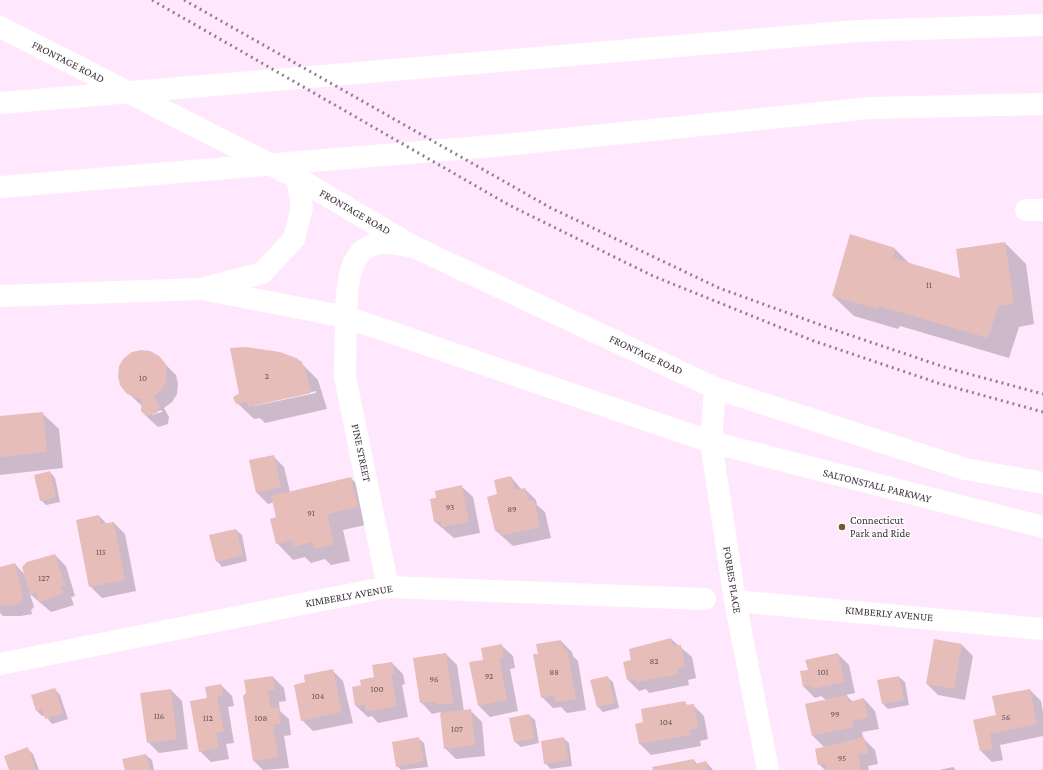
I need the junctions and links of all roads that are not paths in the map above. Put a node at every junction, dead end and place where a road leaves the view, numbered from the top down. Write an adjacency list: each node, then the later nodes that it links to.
1 (1043, 25): 3 (main road)
2 (0, 27): 6 (main road, FRONTAGE ROAD)
3 (0, 101)
4 (1043, 104): 5 (main road)
5 (157, 174): 7 (main road); 8 (main road)
6 (297, 178): 9 (main road, FRONTAGE ROAD); 10 (main road)
7 (0, 187)
8 (0, 193)
9 (414, 247): 12 (main road, PINE STREET); 13 (main road, FRONTAGE ROAD)
10 (202, 289): 11 (main road); 12 (main road)
11 (0, 296)
12 (346, 317): 14 (main road); 17 (main road, PINE STREET)
13 (715, 388): 14 (main road, FORBES PLACE); 15 (main road)
14 (711, 442): 16 (main road, SALTONSTALL PARKWAY); 19 (main road, FORBES PLACE)
15 (1043, 483)
16 (1043, 527)
17 (388, 587): 18 (main road, KIMBERLY AVENUE); 21 (main road, KIMBERLY AVENUE)
18 (704, 599)
19 (735, 600): 20 (main road, KIMBERLY AVENUE); 22 (main road, FORBES PLACE)
20 (1043, 629)
21 (0, 664)
22 (768, 770)

